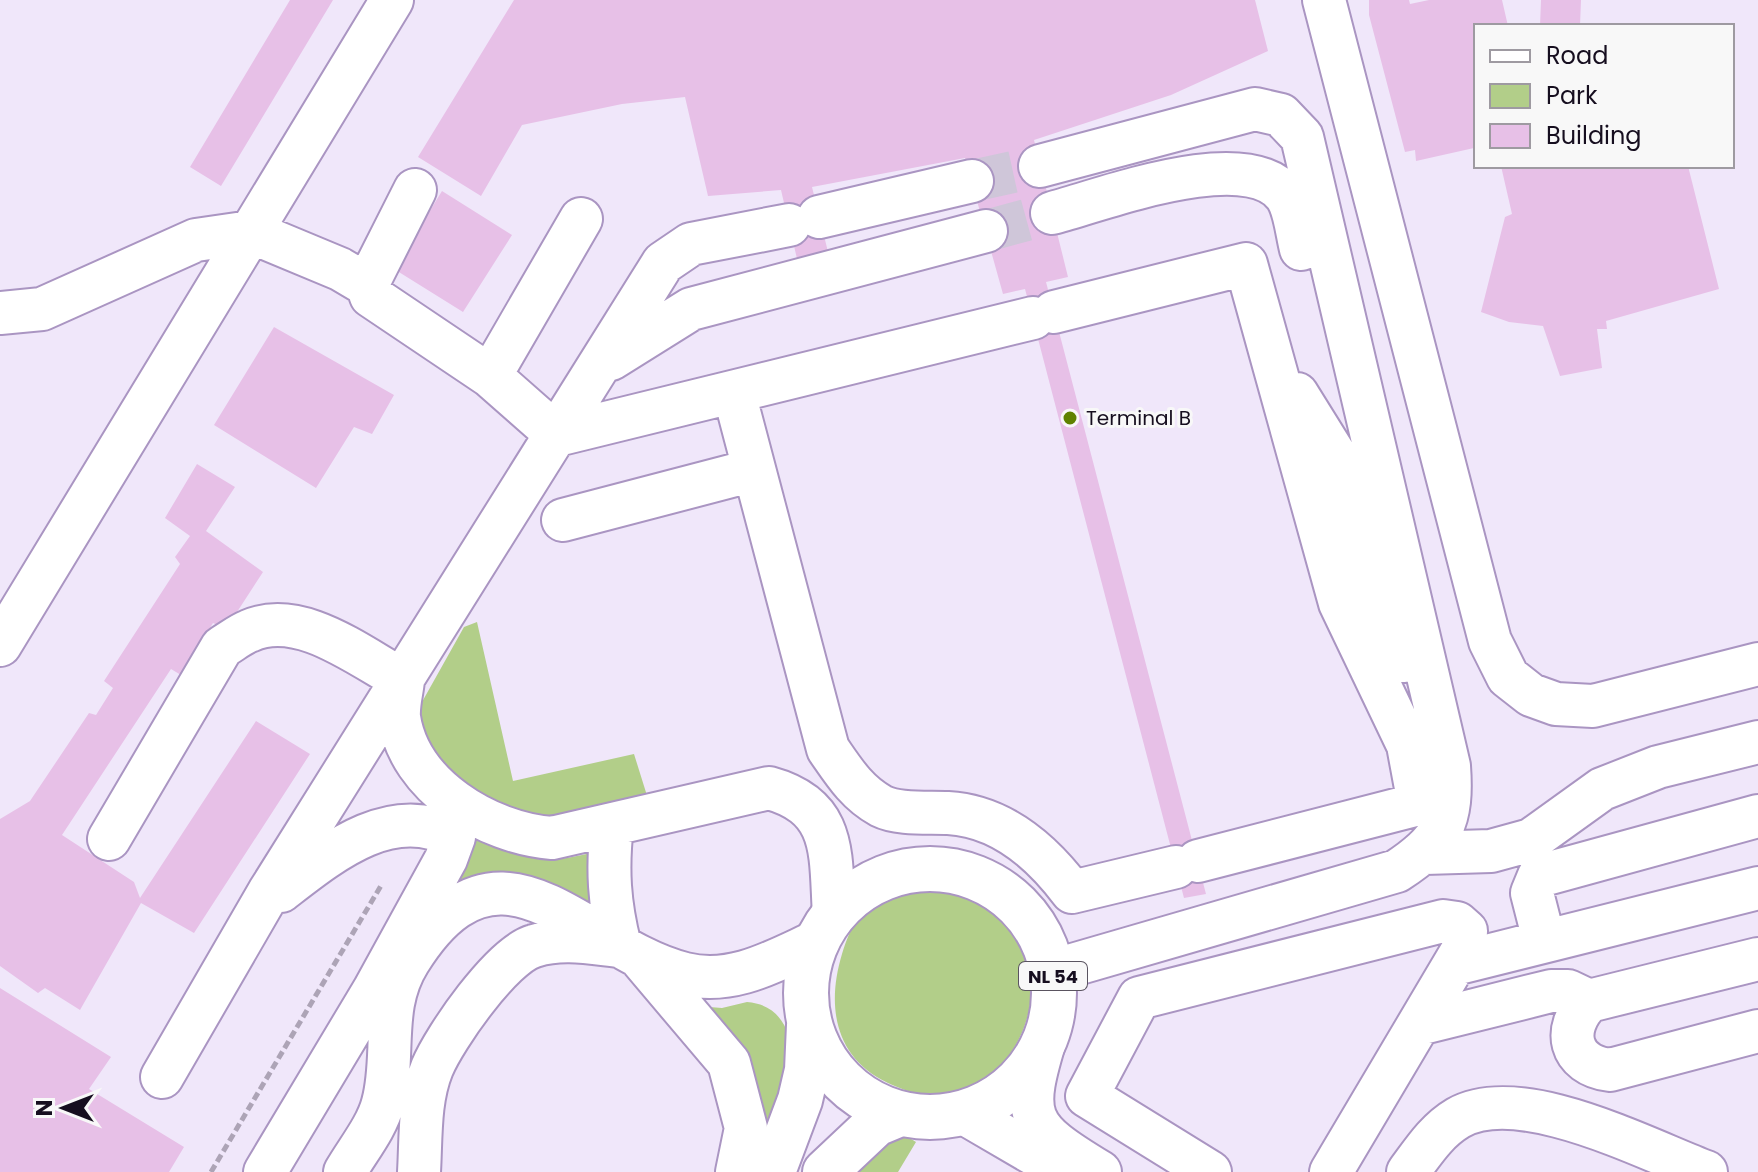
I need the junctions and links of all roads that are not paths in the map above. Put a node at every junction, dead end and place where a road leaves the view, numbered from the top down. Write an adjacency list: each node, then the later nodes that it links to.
1 (392, 0): 9 (street)
2 (1324, 0): 22 (street)
3 (1040, 166): 18 (street)
4 (972, 181): 13 (street)
5 (415, 190): 10 (street)
6 (1052, 213): 18 (street)
7 (581, 219): 14 (street)
8 (986, 231): 13 (street)
9 (251, 232): 10 (street); 11 (street); 21 (street)
10 (367, 285): 14 (street)
11 (0, 313)
12 (1269, 348): 15 (street); 20 (street); 20 (street)
13 (602, 365): 16 (street)
14 (490, 376): 16 (street)
15 (734, 393): 16 (street); 17 (street)
16 (557, 435): 23 (street)
17 (754, 470): 19 (street); 20 (street)
18 (1384, 496): 24 (street)
19 (563, 520)
20 (1348, 562): 24 (street)
21 (0, 645)
22 (1758, 664)
23 (403, 680): 27 (street); 29 (street); 32 (street)
24 (1438, 726): 30 (street)
25 (1758, 742): 30 (street)
26 (1758, 816): 34 (street)
27 (455, 821): 28 (street); 32 (street); 40 (street)
28 (612, 825): 33 (street); 35 (street)
29 (109, 839)
30 (1425, 853): 39 (street)
31 (1758, 888): 34 (street)
32 (260, 906): 46 (street)
33 (826, 928): 35 (street); 39 (highway, NL 54); 42 (highway, NL 54)
34 (1544, 940): 38 (street)
35 (630, 952): 37 (street); 52 (street); 53 (street)
36 (1758, 959): 41 (street)
37 (407, 963): 40 (street); 51 (street)
38 (1455, 964): 43 (street); 49 (street)
39 (1052, 971): 45 (highway, NL 54)
40 (374, 990): 50 (street)
41 (1589, 1001): 43 (street); 44 (street)
42 (809, 1022): 48 (highway, NL 54); 54 (highway, NL 54)
43 (1419, 1024): 58 (street)
44 (1758, 1031)
45 (1047, 1033): 47 (highway, NL 54); 57 (street)
46 (162, 1077)
47 (964, 1113): 48 (highway, NL 54); 56 (street)
48 (900, 1114): 55 (highway)
49 (1208, 1171)
50 (265, 1172)
51 (345, 1172)
52 (419, 1172)
53 (737, 1172)
54 (773, 1172)
55 (825, 1172)
56 (1065, 1172)
57 (1100, 1172)
58 (1331, 1172)
59 (1408, 1172): 60 (street)
60 (1706, 1172)

